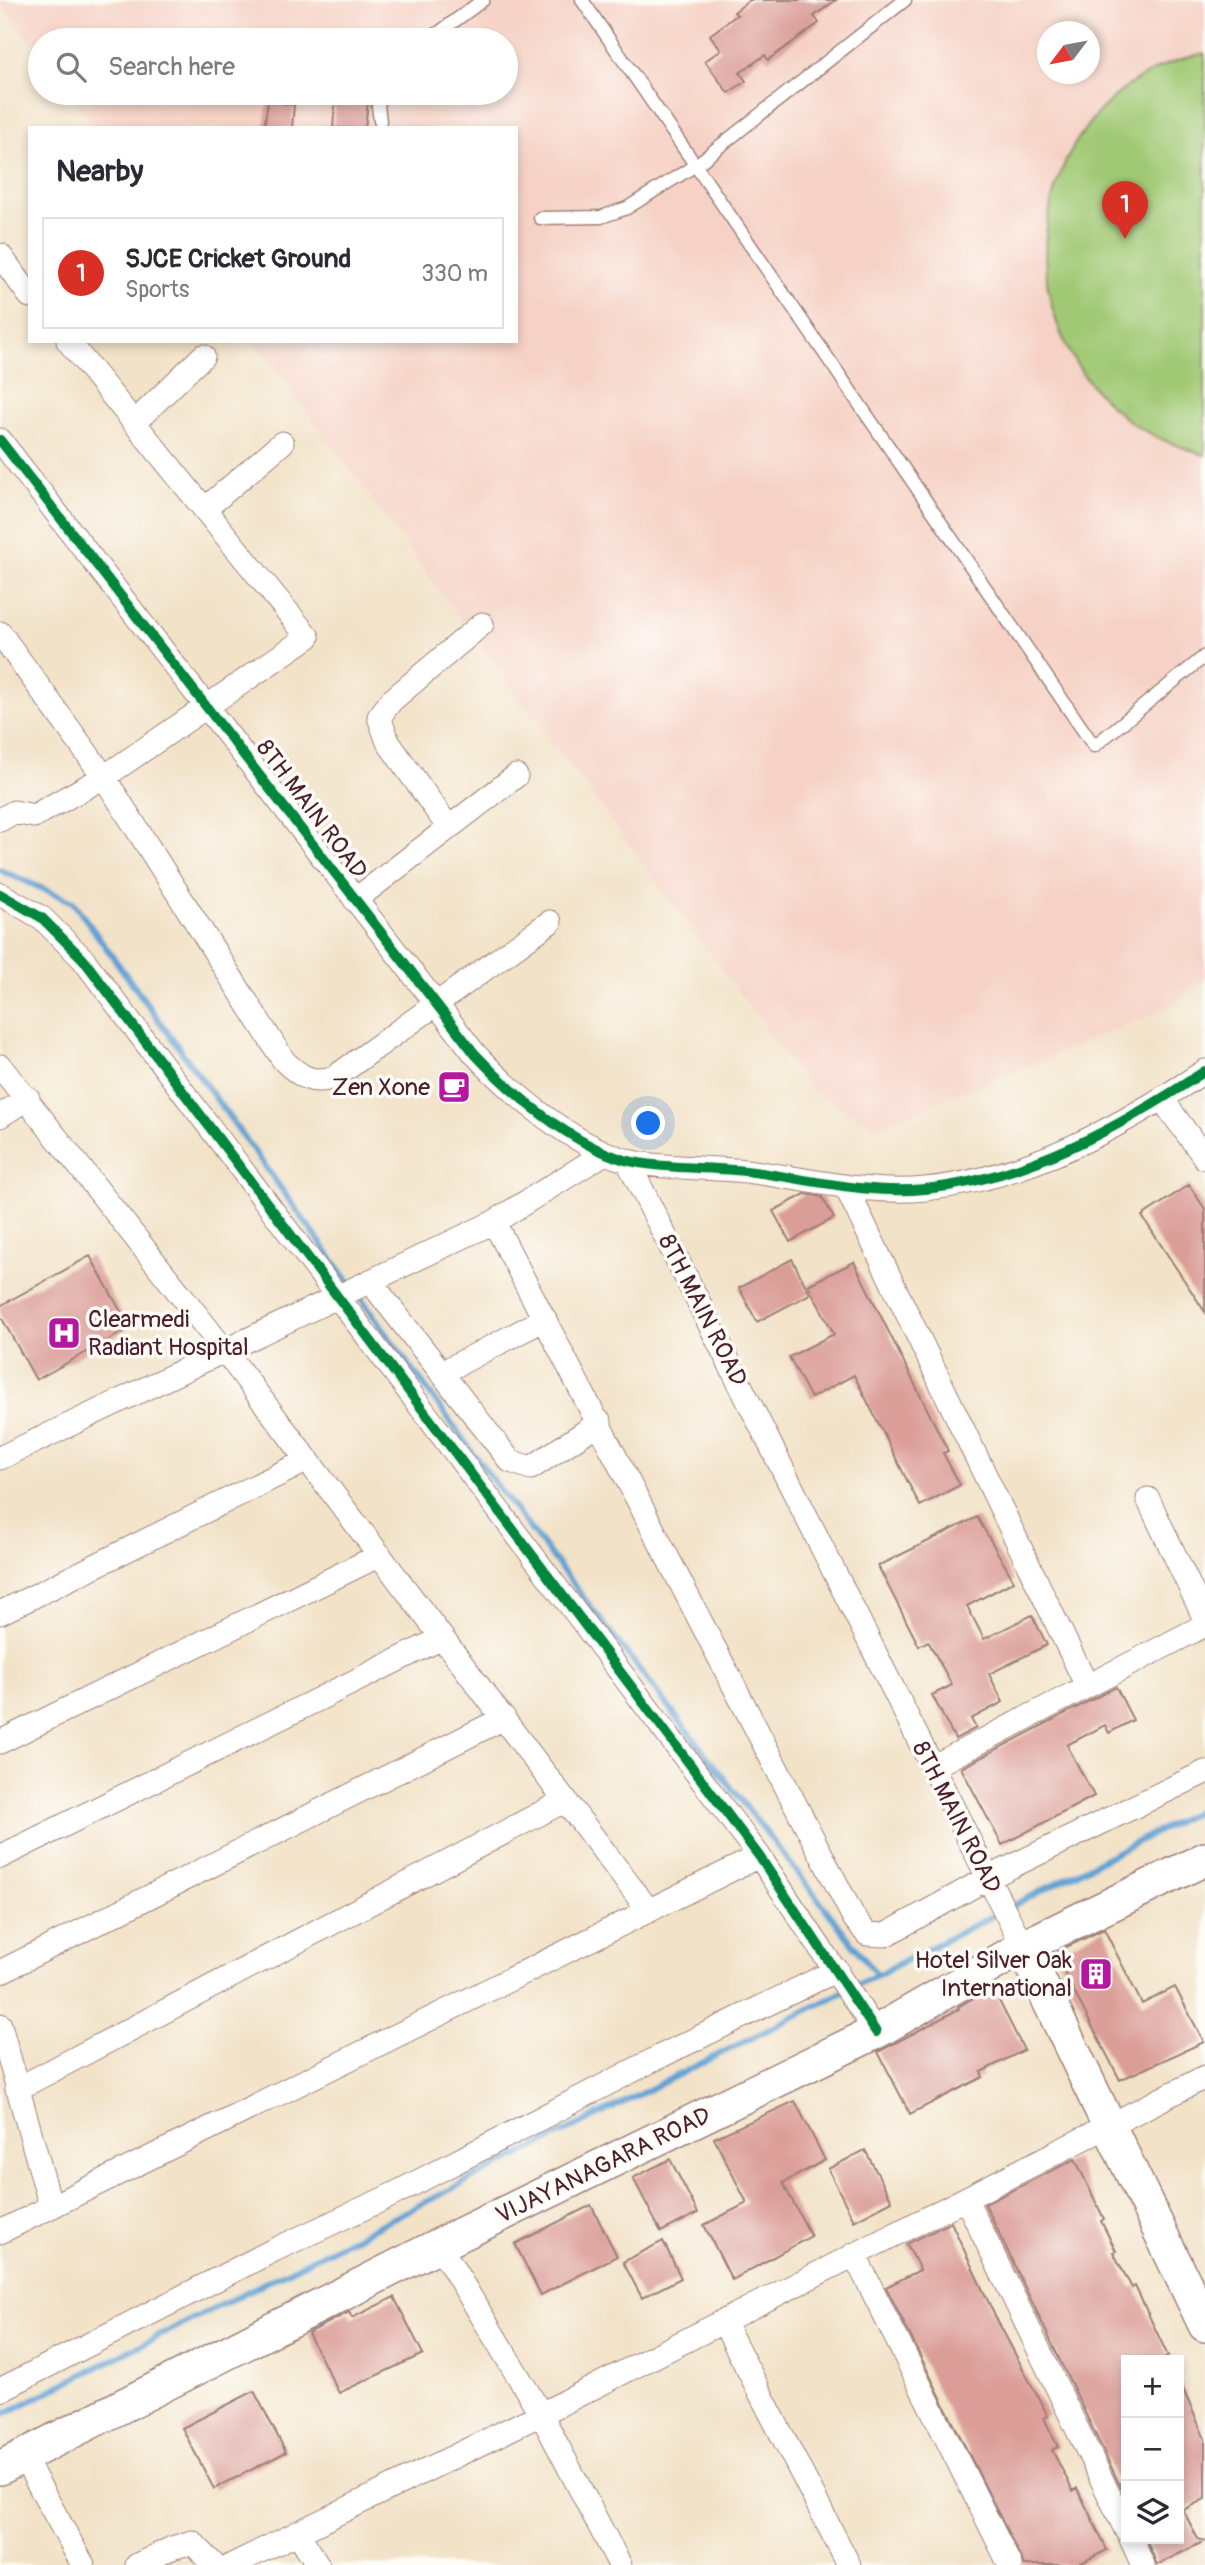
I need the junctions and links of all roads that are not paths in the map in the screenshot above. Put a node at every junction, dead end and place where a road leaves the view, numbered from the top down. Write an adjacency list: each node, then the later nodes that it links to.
1 (483, 0): 4 (lane)
2 (582, 0): 7 (lane)
3 (905, 0): 7 (lane)
4 (445, 28)
5 (378, 105): 6 (lane)
6 (380, 121)
7 (696, 165): 8 (lane); 19 (lane)
8 (540, 218)
9 (0, 255): 10 (street)
10 (28, 293)
11 (70, 343): 13 (street)
12 (203, 356): 13 (street)
13 (135, 422): 16 (street)
14 (0, 440): 20 (street, 8TH MAIN ROAD)
15 (282, 443): 16 (street)
16 (205, 509): 20 (street)
17 (482, 624): 24 (street)
18 (0, 633): 22 (street)
19 (1205, 656)
20 (208, 707): 22 (street); 26 (street, 8TH MAIN ROAD)
21 (516, 776): 24 (street)
22 (104, 777): 23 (street); 28 (street)
23 (4, 809)
24 (449, 828): 26 (street)
25 (0, 894): 40 (street)
26 (355, 900): 28 (street, 8TH MAIN ROAD)
27 (550, 922): 28 (street)
28 (436, 1003): 34 (street, 8TH MAIN ROAD)
29 (0, 1066): 31 (street)
30 (1205, 1071): 32 (street)
31 (28, 1098): 33 (street); 42 (street)
32 (1163, 1099): 35 (street); 37 (street)
33 (0, 1116)
34 (605, 1153): 36 (street, 8TH MAIN ROAD); 38 (street)
35 (1205, 1158)
36 (627, 1160): 37 (street); 55 (street, 8TH MAIN ROAD)
37 (846, 1187): 52 (street)
38 (494, 1222): 39 (street); 41 (street)
39 (370, 1281): 40 (street); 43 (street)
40 (337, 1297): 42 (street); 58 (street)
41 (545, 1319): 43 (street); 44 (street)
42 (225, 1351): 45 (street); 46 (street)
43 (441, 1373): 44 (street)
44 (600, 1422): 61 (street)
45 (0, 1458)
46 (308, 1460): 48 (street); 49 (street)
47 (1148, 1499): 50 (street)
48 (380, 1555): 51 (street); 54 (street)
49 (0, 1613)
50 (1205, 1622): 52 (street)
51 (442, 1638): 53 (street); 59 (street)
52 (1087, 1686): 55 (street)
53 (503, 1718): 57 (street); 65 (street)
54 (0, 1742)
55 (932, 1766): 61 (street, 8TH MAIN ROAD)
56 (1205, 1772): 61 (street)
57 (566, 1800): 62 (street); 69 (street)
58 (759, 1856): 62 (street); 64 (street)
59 (0, 1857)
60 (1205, 1858): 63 (street, VIJAYANAGARA ROAD)
61 (988, 1878): 63 (street, 8TH MAIN ROAD)
62 (649, 1911): 72 (street)
63 (1023, 1947): 67 (street, VIJAYANAGARA ROAD); 70 (street, 8TH MAIN ROAD)
64 (837, 1970): 67 (street); 78 (street)
65 (0, 1972)
66 (0, 2025): 69 (street)
67 (876, 2032): 74 (street, VIJAYANAGARA ROAD)
68 (1205, 2077): 70 (street)
69 (17, 2089): 72 (street)
70 (1109, 2126): 71 (street); 77 (street, 8TH MAIN ROAD)
71 (966, 2199): 75 (street); 81 (street)
72 (51, 2207): 73 (street)
73 (0, 2232)
74 (439, 2245): 79 (street); 80 (street, VIJAYANAGARA ROAD)
75 (853, 2254): 76 (street); 91 (street)
76 (723, 2321): 79 (street); 90 (street)
77 (1205, 2325)
78 (0, 2389)
79 (541, 2414): 82 (street); 89 (street)
80 (12, 2462): 84 (street)
81 (1121, 2520)
82 (298, 2533): 87 (street); 88 (street)
83 (1133, 2544): 92 (street)
84 (83, 2565)
85 (138, 2565): 86 (street)
86 (215, 2565)
87 (232, 2565)
88 (318, 2565)
89 (620, 2565)
90 (849, 2565)
91 (1010, 2565)
92 (1143, 2565)

